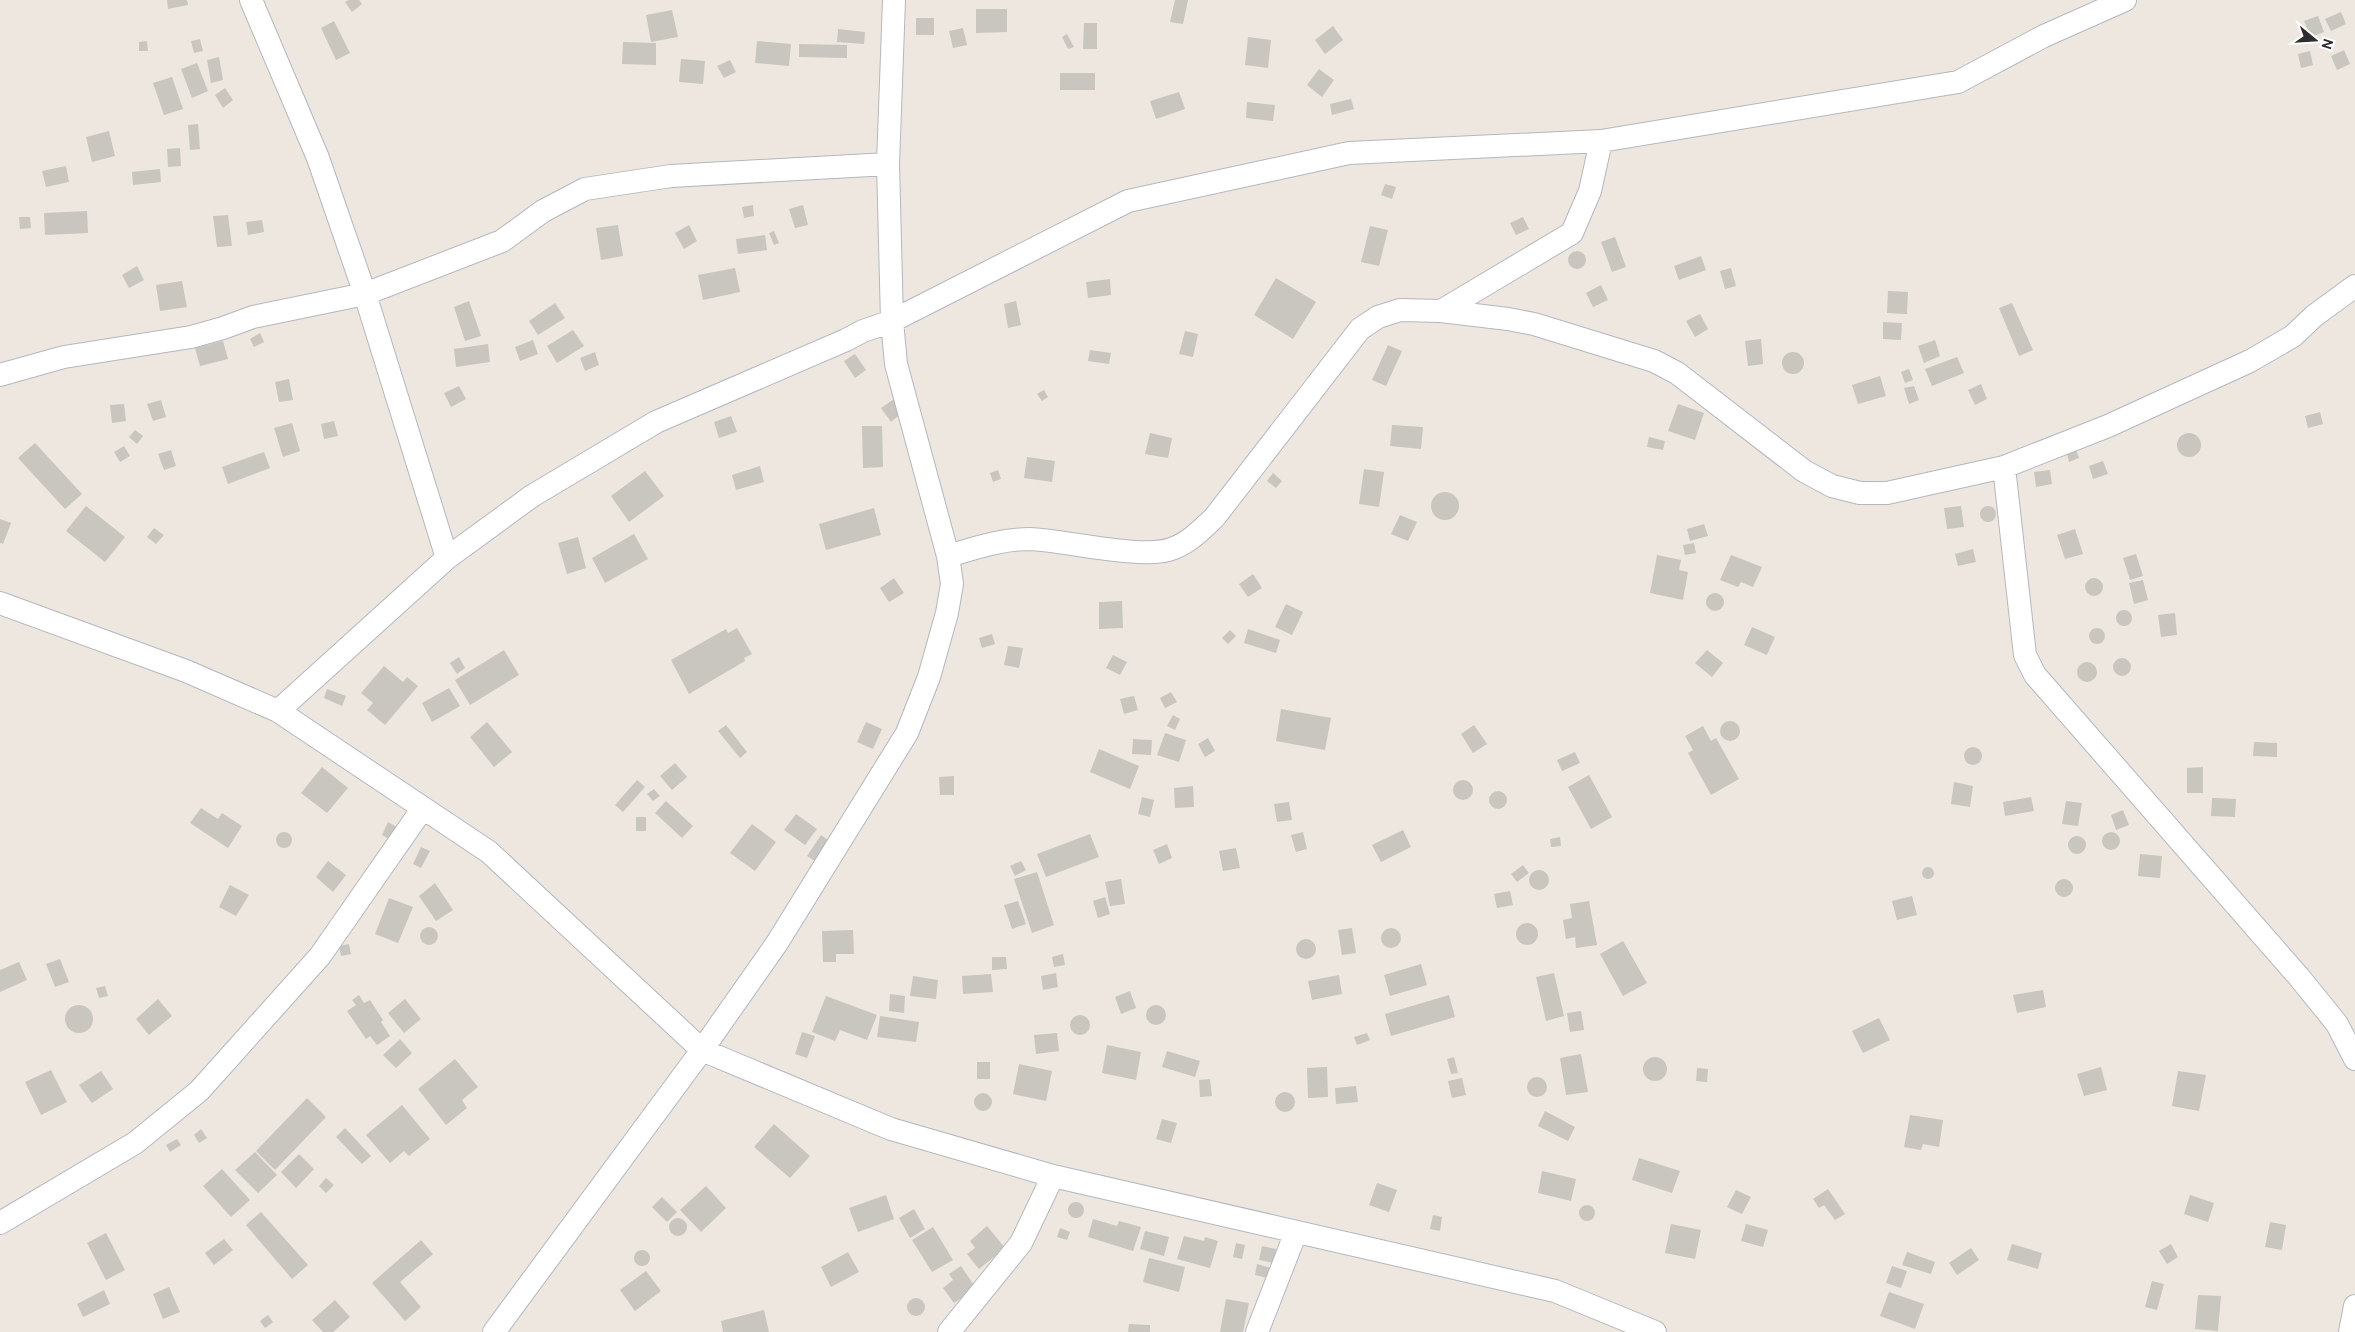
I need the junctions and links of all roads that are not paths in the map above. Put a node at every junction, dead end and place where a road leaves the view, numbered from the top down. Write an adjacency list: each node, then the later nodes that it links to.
1 (251, 0): 7 (street)
2 (894, 0): 5 (street)
3 (2125, 0): 4 (street)
4 (1601, 141): 8 (street); 9 (street)
5 (888, 164): 7 (street); 9 (street)
6 (2355, 286): 11 (street)
7 (365, 294): 10 (street); 13 (street)
8 (1441, 311): 11 (street); 12 (street)
9 (892, 321): 12 (street); 13 (street)
10 (0, 375)
11 (2004, 466): 18 (street)
12 (948, 556): 17 (street)
13 (447, 558): 15 (street)
14 (0, 603): 15 (street)
15 (278, 711): 16 (street)
16 (423, 808): 17 (street); 20 (street)
17 (702, 1050): 19 (street); 23 (street)
18 (2354, 1050)
19 (1053, 1176): 21 (street); 24 (street)
20 (0, 1223)
21 (1296, 1232): 25 (street); 26 (street)
22 (2355, 1306): 27 (street)
23 (494, 1332)
24 (949, 1332)
25 (1256, 1332)
26 (1655, 1332)
27 (2350, 1332)

